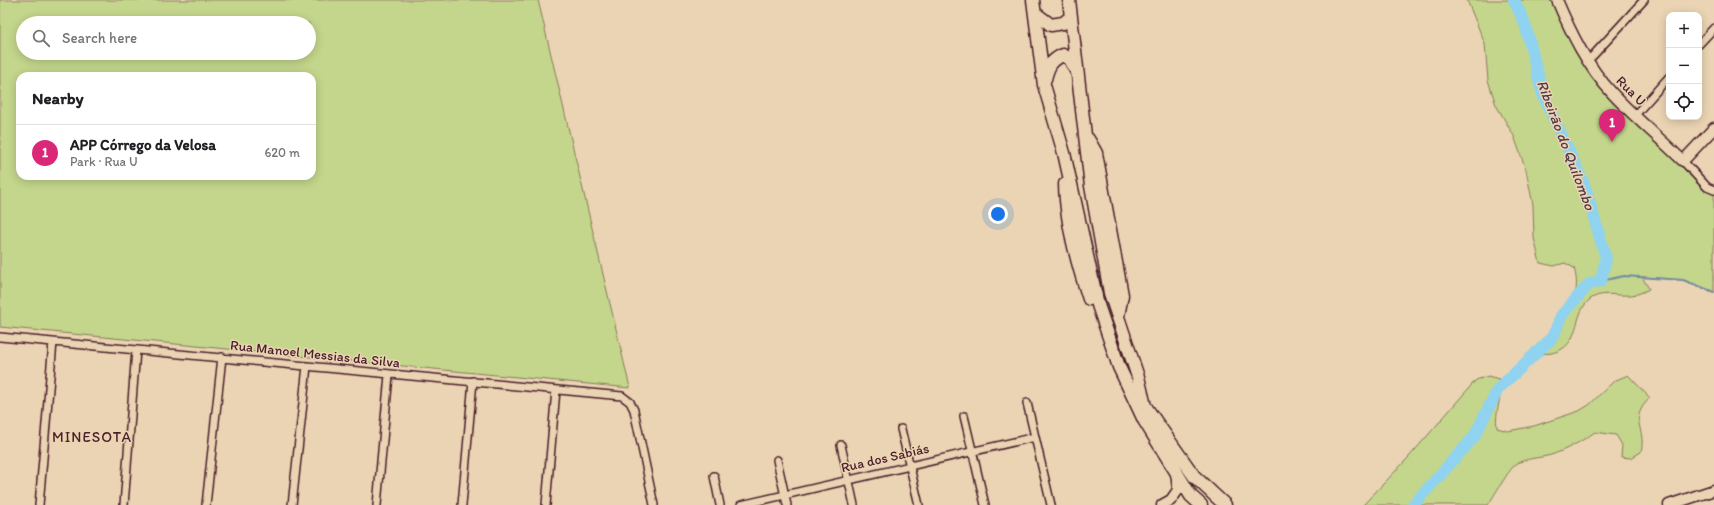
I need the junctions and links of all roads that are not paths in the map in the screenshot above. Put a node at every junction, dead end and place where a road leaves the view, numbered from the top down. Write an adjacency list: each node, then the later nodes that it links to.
1 (1033, 0): 5 (main road)
2 (1069, 0): 6 (main road)
3 (1557, 0): 9 (street, Rua U)
4 (1644, 0): 9 (street)
5 (1035, 13): 6 (main road); 12 (main road)
6 (1071, 17): 10 (main road)
7 (1714, 28): 8 (street)
8 (1702, 41)
9 (1588, 61): 13 (street, Rua U)
10 (1078, 74): 12 (main road); 55 (main road)
11 (1666, 80): 13 (street)
12 (1044, 85): 33 (main road)
13 (1635, 115): 15 (street, Rua U)
14 (1714, 128): 15 (street)
15 (1683, 161): 16 (street, Rua U)
16 (1714, 190)
17 (0, 337): 18 (street, Rua Manoel Messias da Silva)
18 (53, 342): 19 (street, Rua Manoel Messias da Silva); 38 (street)
19 (136, 350): 20 (street, Rua Manoel Messias da Silva); 39 (street)
20 (222, 357): 21 (street, Rua Manoel Messias da Silva); 40 (street)
21 (307, 366): 22 (street, Rua Manoel Messias da Silva); 41 (street)
22 (389, 375): 23 (street, Rua Manoel Messias da Silva); 42 (street)
23 (473, 381): 24 (street, Rua Manoel Messias da Silva); 43 (street)
24 (556, 390): 44 (street); 45 (street, Rua Manoel Messias da Silva)
25 (1027, 403): 28 (street)
26 (964, 416): 30 (street)
27 (901, 429): 32 (street)
28 (1035, 438): 30 (street, Rua dos Sabiás); 52 (street)
29 (840, 445): 35 (street)
30 (972, 451): 32 (street, Rua dos Sabiás); 51 (street)
31 (777, 460): 37 (street)
32 (910, 466): 35 (street, Rua dos Sabiás); 50 (street)
33 (1176, 472): 53 (street); 54 (main road)
34 (714, 476): 46 (street)
35 (848, 481): 37 (street, Rua dos Sabiás); 49 (street)
36 (1714, 490): 56 (street)
37 (785, 495): 47 (street, Rua dos Sabiás); 48 (street)
38 (39, 505)
39 (124, 505)
40 (206, 505)
41 (292, 505)
42 (377, 505)
43 (462, 505)
44 (546, 505)
45 (654, 505)
46 (720, 505)
47 (741, 505)
48 (788, 505)
49 (854, 505)
50 (919, 505)
51 (985, 505)
52 (1051, 505)
53 (1162, 505)
54 (1201, 505)
55 (1226, 505)
56 (1669, 505)

